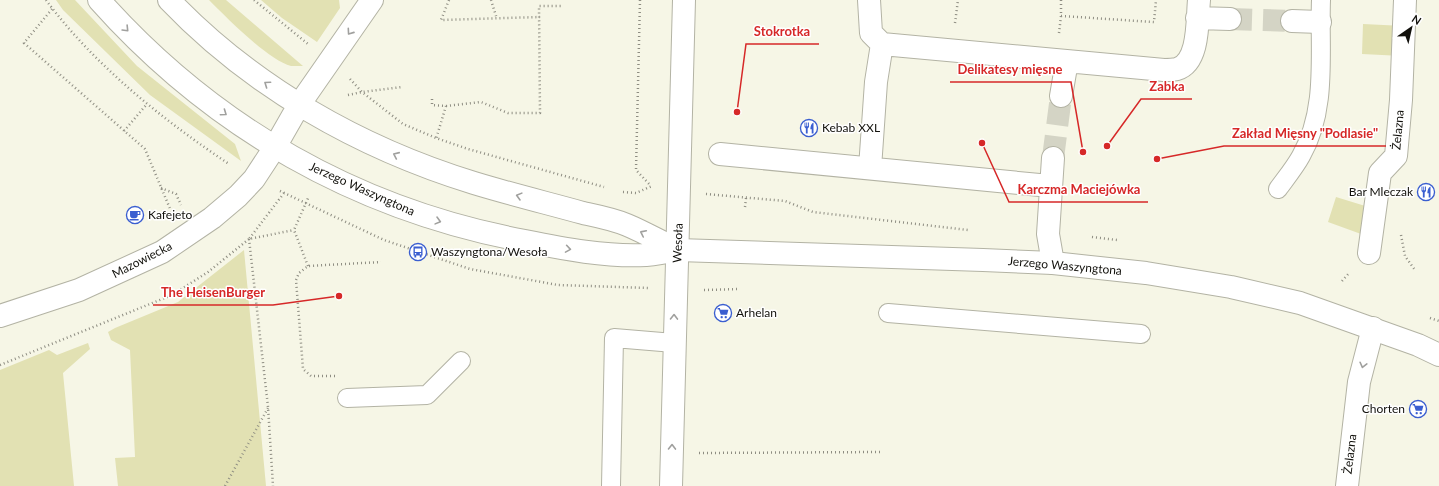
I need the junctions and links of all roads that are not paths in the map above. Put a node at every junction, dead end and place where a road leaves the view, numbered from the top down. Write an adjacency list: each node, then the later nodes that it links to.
1 (100, 0): 16 (street, Jerzego Waszyngtona, one-way to 16)
2 (169, 0): 15 (street, Jerzego Waszyngtona, one-way to 2)
3 (372, 0): 15 (street, one-way to 15)
4 (684, 0): 22 (street, Wesoła)
5 (868, 0): 12 (street)
6 (1321, 0): 11 (lane)
7 (1405, 0): 23 (street, Żelazna)
8 (1198, 9): 9 (street); 13 (street)
9 (1230, 19)
10 (1292, 21): 11 (street)
11 (1320, 22): 21 (lane)
12 (882, 44): 13 (street); 19 (street)
13 (1067, 61): 14 (street)
14 (1061, 96)
15 (300, 105): 16 (street, Mazowiecka); 22 (street, Jerzego Waszyngtona, one-way to 15)
16 (275, 147): 22 (street, Jerzego Waszyngtona, one-way to 22); 26 (street, Mazowiecka)
17 (720, 154): 19 (street)
18 (1053, 158): 20 (street)
19 (870, 168): 20 (street)
20 (1050, 186): 24 (street)
21 (1278, 188)
22 (678, 250): 24 (street, Jerzego Waszyngtona); 29 (street, Wesoła, one-way to 22)
23 (1369, 253)
24 (1053, 263): 27 (street, Jerzego Waszyngtona)
25 (888, 313): 28 (lane)
26 (0, 316)
27 (1373, 328): 30 (street, Jerzego Waszyngtona); 35 (street, Żelazna, one-way to 35)
28 (1142, 334)
29 (674, 344): 33 (lane); 34 (street, Wesoła, one-way to 29)
30 (1439, 355)
31 (461, 361): 32 (lane)
32 (347, 398)
33 (611, 486)
34 (671, 486)
35 (1347, 486)

